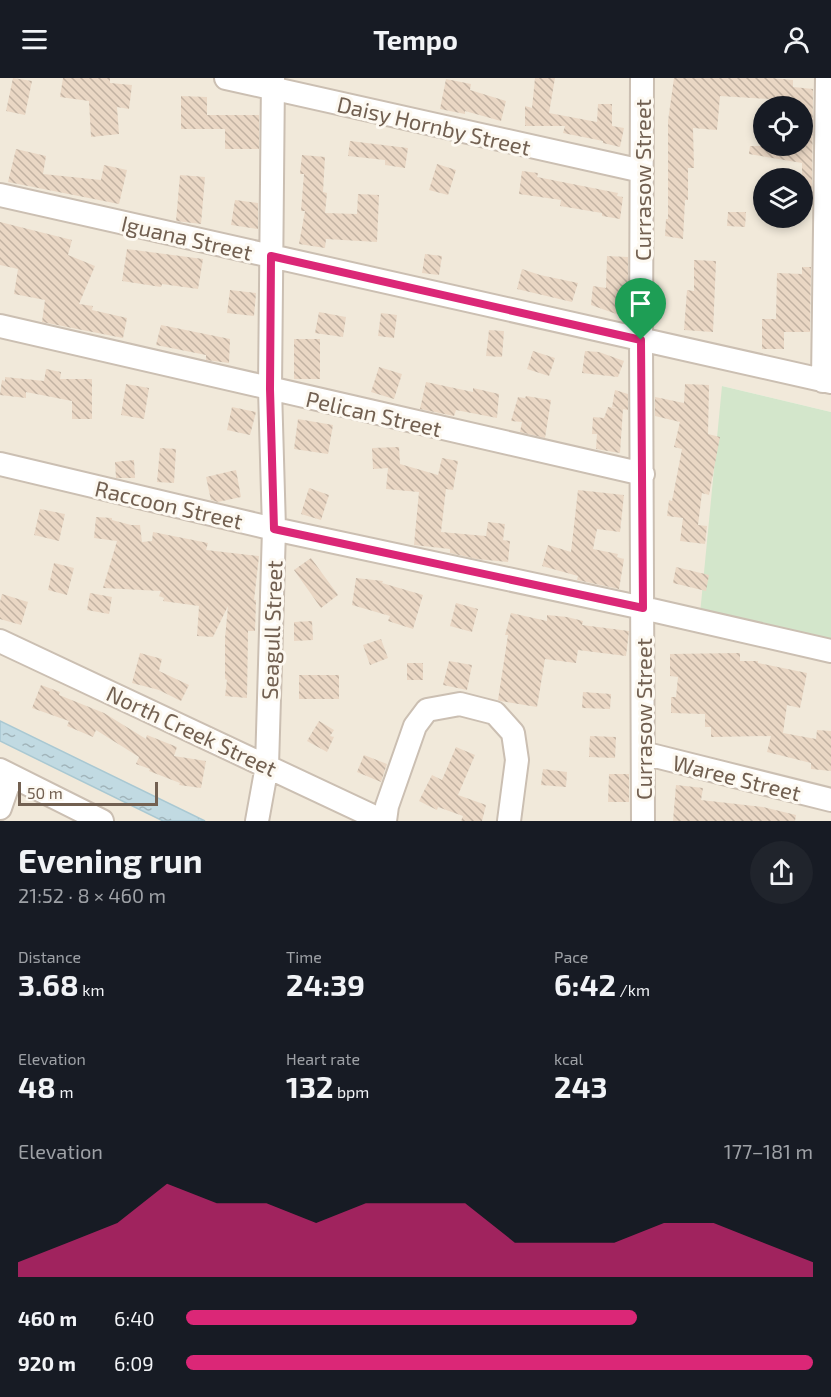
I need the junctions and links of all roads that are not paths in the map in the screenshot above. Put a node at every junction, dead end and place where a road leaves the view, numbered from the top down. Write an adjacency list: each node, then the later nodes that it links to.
1 (226, 78): 4 (street, Daisy Hornby Street)
2 (642, 78): 5 (street, Currasow Street)
3 (827, 78): 10 (street)
4 (273, 83): 5 (street, Daisy Hornby Street); 7 (street, Seagull Street)
5 (642, 171): 9 (street, Currasow Street)
6 (0, 195): 7 (street, Iguana Street)
7 (271, 256): 9 (street, Iguana Street); 11 (street, Seagull Street)
8 (0, 326): 11 (street, Pelican Street)
9 (641, 340): 10 (street, Iguana Street); 13 (street, Currasow Street)
10 (827, 382)
11 (270, 389): 13 (street, Pelican Street); 14 (street, Seagull Street)
12 (0, 464): 14 (street, Raccoon Street)
13 (643, 474): 15 (street, Currasow Street)
14 (274, 529): 15 (street, Raccoon Street); 19 (street, Seagull Street)
15 (643, 608): 17 (street, Raccoon Street); 18 (street, Currasow Street)
16 (0, 640): 19 (street, North Creek Street)
17 (831, 651)
18 (644, 753): 21 (street, Waree Street); 27 (street, Currasow Street)
19 (267, 766): 24 (street, Seagull Street); 25 (street, North Creek Street)
20 (5, 773): 22 (street); 23 (street)
21 (831, 800)
22 (0, 808)
23 (102, 821)
24 (257, 821)
25 (384, 821): 26 (street)
26 (509, 821)
27 (643, 821)

